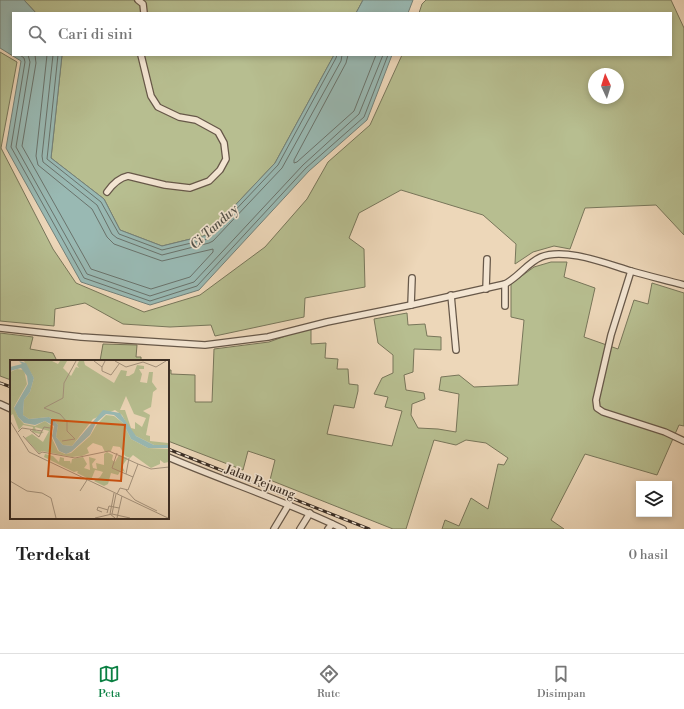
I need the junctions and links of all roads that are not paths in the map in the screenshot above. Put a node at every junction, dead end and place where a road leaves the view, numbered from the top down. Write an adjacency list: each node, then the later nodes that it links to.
1 (138, 0): 2 (street)
2 (144, 12)
3 (141, 56): 4 (street)
4 (107, 192)
5 (487, 259): 10 (street)
6 (631, 271): 8 (street); 9 (street); 18 (street)
7 (412, 278): 12 (street)
8 (505, 284): 10 (street); 13 (street)
9 (684, 285)
10 (486, 289): 11 (street)
11 (451, 295): 12 (street); 15 (street)
12 (411, 305): 14 (street)
13 (505, 306)
14 (0, 328)
15 (456, 350)
16 (0, 404): 17 (street)
17 (10, 409)
18 (684, 441)
19 (169, 457): 20 (street, Jalan Pejuang)
20 (289, 504): 21 (street, Jalan Pejuang); 23 (street)
21 (310, 513): 22 (street, Jalan Pejuang); 24 (street)
22 (330, 526): 25 (street, Jalan Pejuang)
23 (274, 529)
24 (300, 529)
25 (343, 529)

